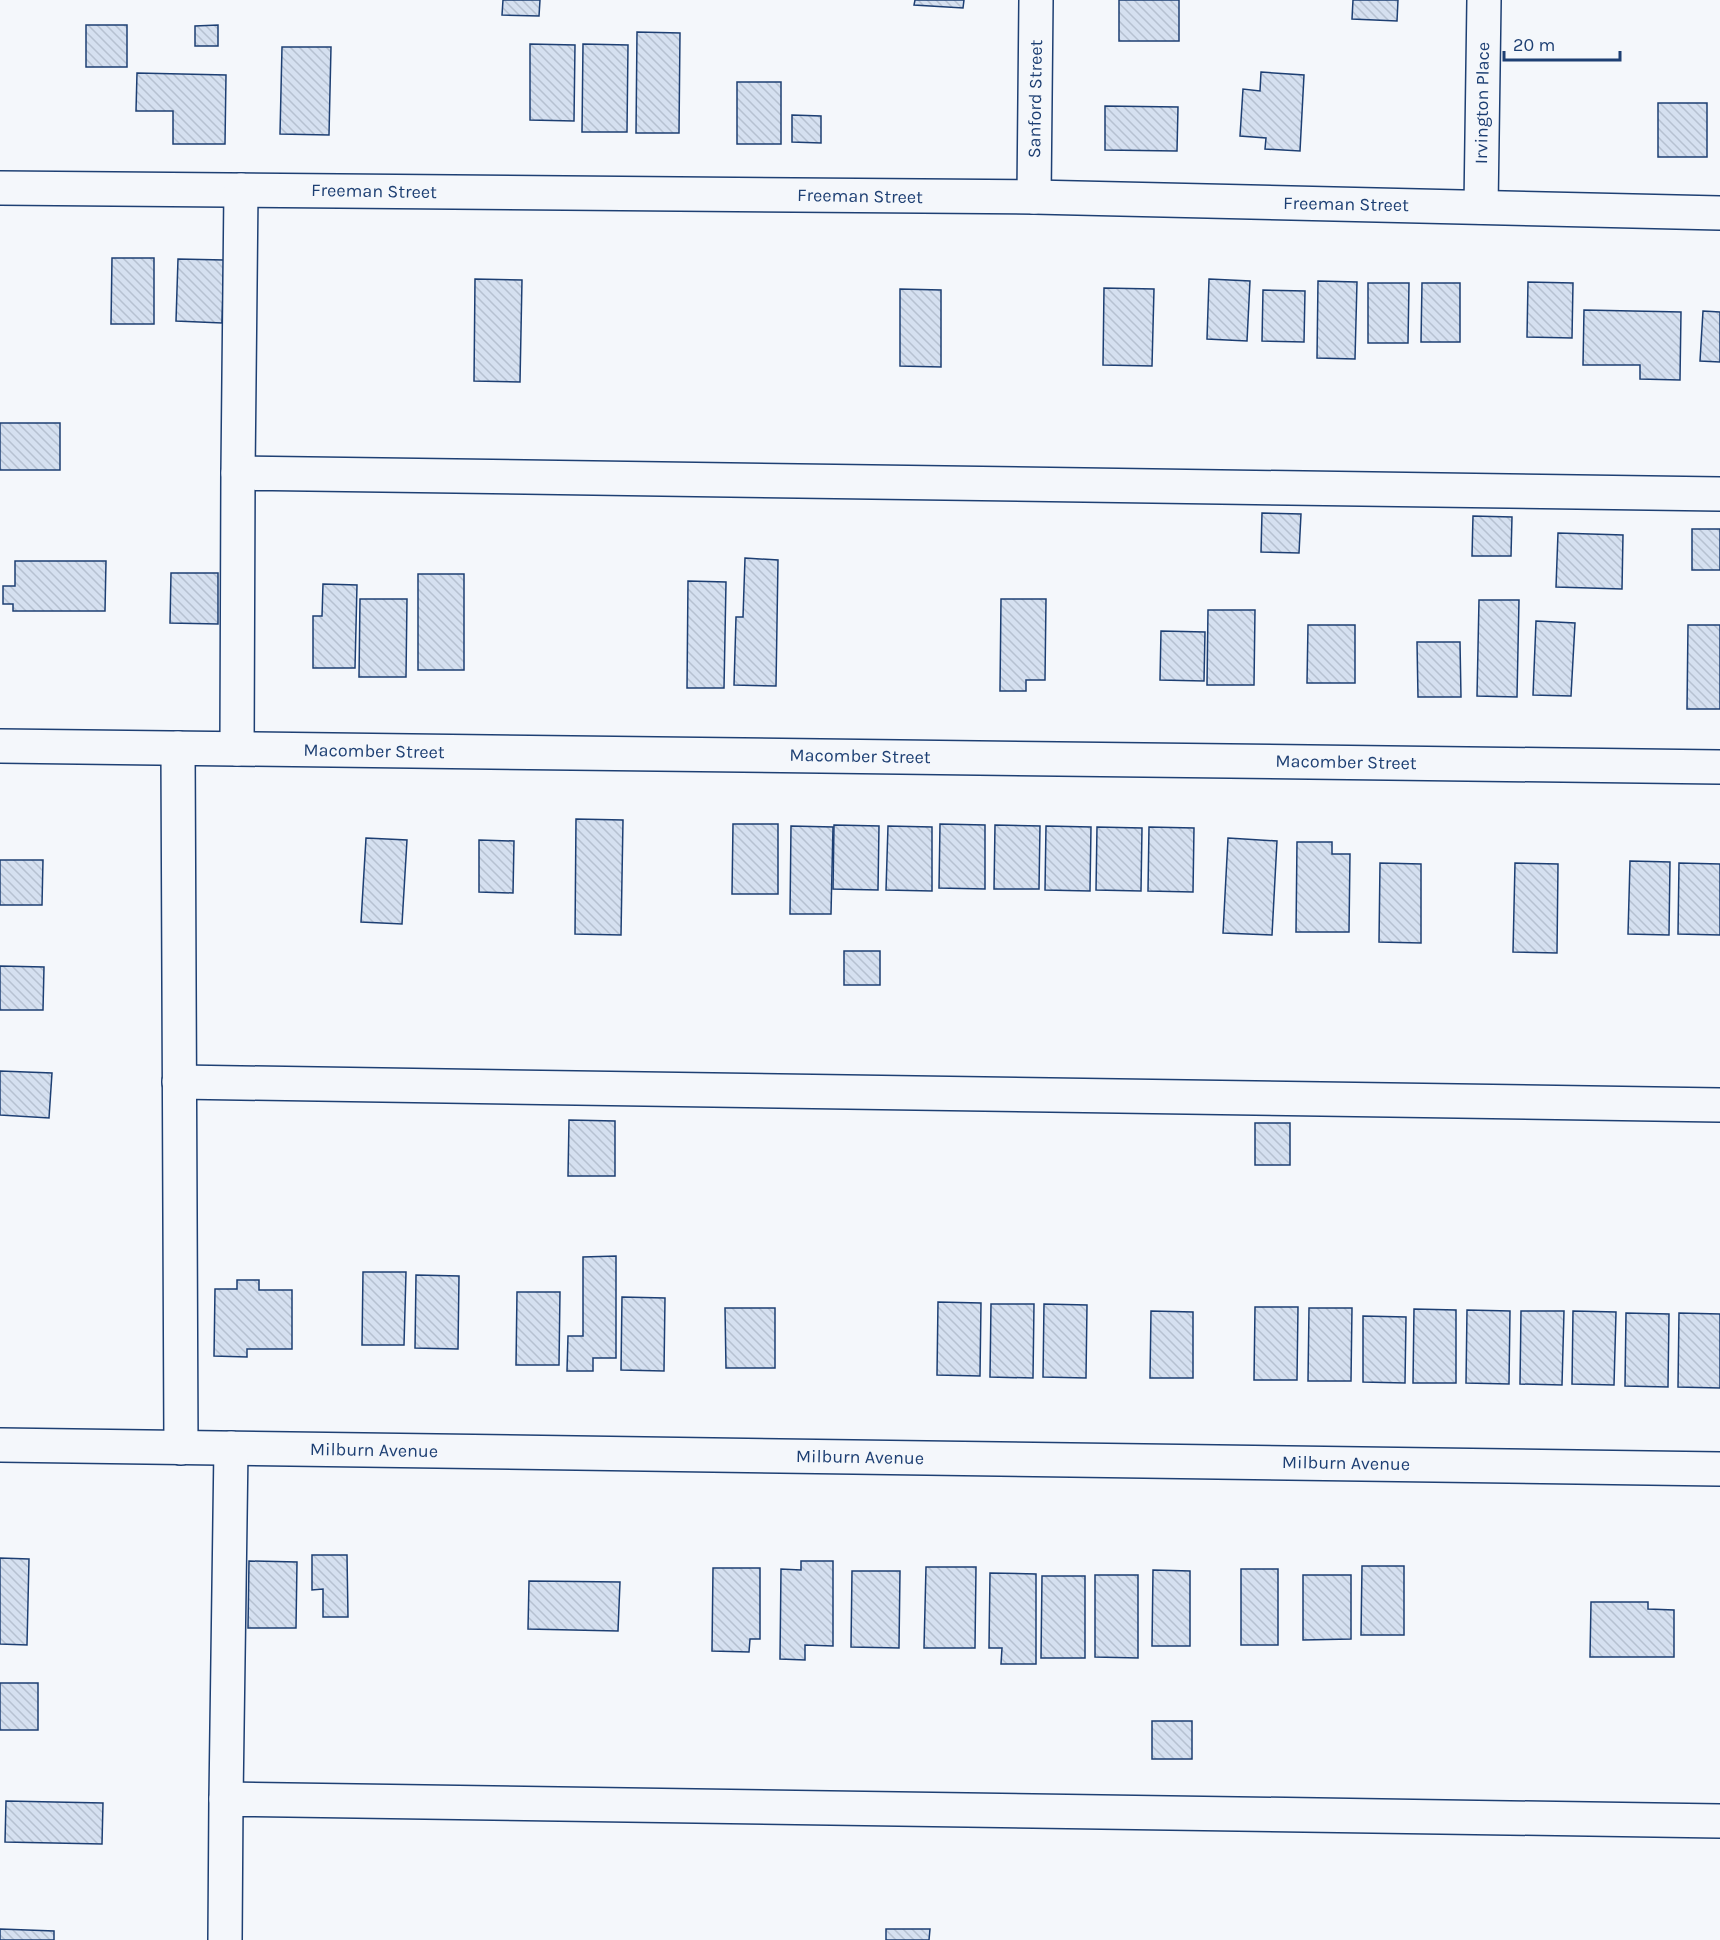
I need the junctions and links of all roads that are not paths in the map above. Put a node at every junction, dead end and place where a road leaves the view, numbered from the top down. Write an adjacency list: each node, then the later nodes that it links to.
1 (1036, 0): 5 (street, Sanford Street)
2 (1484, 0): 6 (street, Irvington Place)
3 (0, 188): 4 (street, Freeman Street)
4 (241, 190): 5 (street, Freeman Street); 8 (street)
5 (1034, 197): 6 (street, Freeman Street)
6 (1481, 207): 7 (street, Freeman Street)
7 (1720, 213)
8 (238, 473): 9 (street); 12 (street)
9 (1720, 494)
10 (0, 746): 11 (street, Macomber Street)
11 (178, 748): 12 (street, Macomber Street); 14 (street)
12 (237, 749): 13 (street, Macomber Street)
13 (1720, 767)
14 (179, 1082): 15 (street); 17 (street)
15 (1720, 1105)
16 (0, 1445): 17 (street, Milburn Avenue)
17 (181, 1448): 18 (street, Milburn Avenue)
18 (231, 1448): 19 (street, Milburn Avenue); 20 (street)
19 (1720, 1469)
20 (226, 1799): 21 (street); 22 (street)
21 (1720, 1821)
22 (225, 1940)

